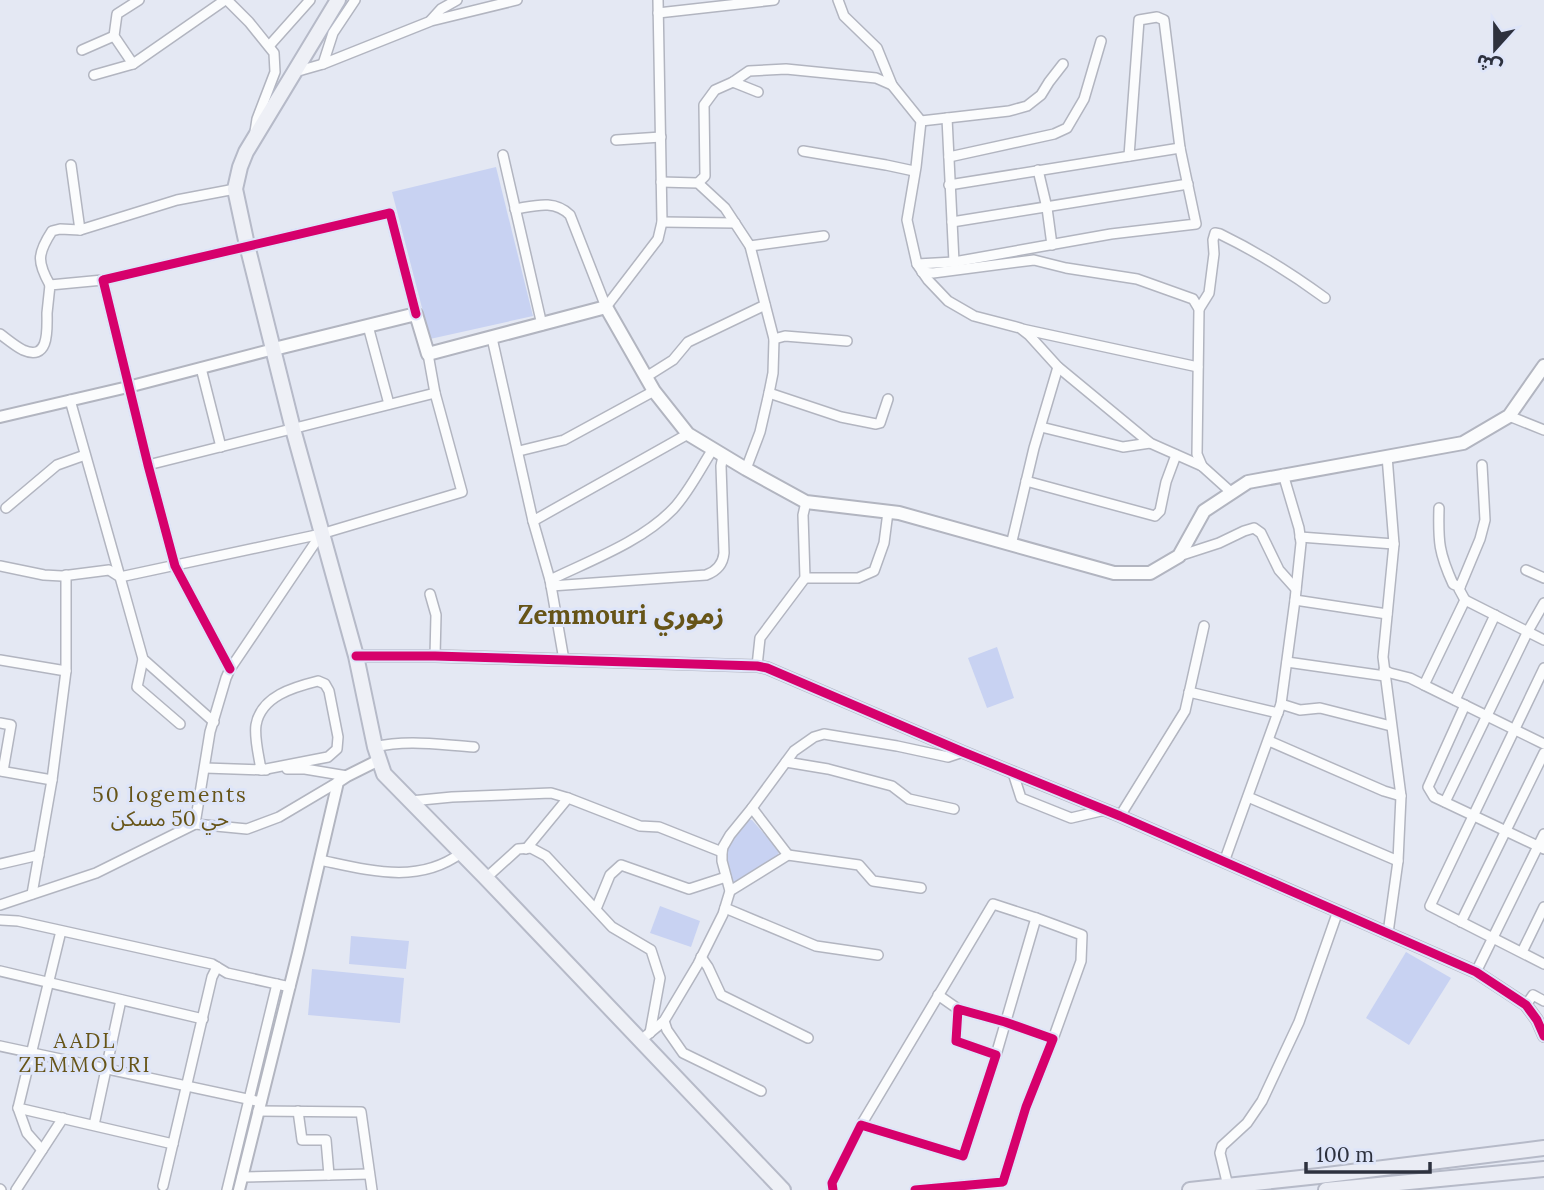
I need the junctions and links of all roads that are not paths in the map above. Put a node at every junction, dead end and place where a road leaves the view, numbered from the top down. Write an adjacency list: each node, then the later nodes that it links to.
1 (139, 0): 13 (street)
2 (226, 0): 15 (street); 17 (street)
3 (310, 0): 15 (street)
4 (338, 0): 20 (main road)
5 (355, 0): 18 (street)
6 (517, 0): 12 (street)
7 (658, 0): 11 (street)
8 (774, 0): 11 (street)
9 (838, 0): 23 (street)
10 (451, 2): 12 (street)
11 (658, 13): 27 (street)
12 (430, 21): 18 (street)
13 (114, 36): 16 (street); 17 (street)
14 (1101, 41): 34 (street)
15 (269, 46): 28 (street)
16 (82, 50)
17 (132, 64): 21 (street)
18 (323, 64): 20 (street)
19 (1063, 64): 25 (street)
20 (295, 72): 28 (main road)
21 (94, 75)
22 (733, 82): 23 (street); 24 (street); 39 (street)
23 (892, 85): 26 (street)
24 (758, 93)
25 (947, 118): 26 (street); 34 (street)
26 (921, 121): 37 (street)
27 (662, 136): 29 (street); 38 (street)
28 (255, 138): 42 (main road)
29 (616, 140)
30 (1180, 148): 33 (street); 33 (street); 40 (street)
31 (803, 151): 37 (street)
32 (503, 155): 44 (street)
33 (1129, 156): 36 (street)
34 (950, 157): 41 (street)
35 (71, 165): 48 (street)
36 (1038, 170): 41 (street); 43 (street)
37 (915, 171): 54 (street)
38 (661, 182): 39 (street); 45 (street)
39 (698, 183): 47 (street)
40 (1188, 184): 43 (street); 51 (street)
41 (950, 185): 46 (street)
42 (235, 189): 48 (street); 50 (main road)
43 (1047, 208): 46 (street); 51 (street)
44 (515, 209): 59 (street); 62 (street)
45 (662, 222): 47 (street); 59 (street)
46 (952, 222): 53 (street)
47 (735, 223): 52 (street)
48 (80, 230): 56 (street)
49 (824, 236): 52 (street)
50 (247, 245): 55 (street); 61 (street); 69 (main road)
51 (1052, 245): 53 (street)
52 (750, 246): 58 (street)
53 (954, 262): 54 (street)
54 (925, 272): 60 (street); 64 (street)
55 (103, 280): 56 (street); 76 (street)
56 (50, 285): 65 (street)
57 (1325, 298): 60 (street)
58 (765, 305): 67 (street); 75 (street)
59 (606, 307): 62 (main road); 75 (main road)
60 (1199, 309): 71 (street)
61 (416, 314): 63 (main road); 70 (main road)
62 (542, 325): 66 (main road)
63 (368, 326): 69 (main road); 82 (street)
64 (1020, 328): 71 (street); 73 (street)
65 (0, 334)
66 (492, 338): 70 (main road); 91 (street)
67 (774, 339): 68 (street); 79 (street)
68 (847, 341)
69 (274, 349): 72 (street); 86 (main road)
70 (428, 354): 78 (street)
71 (1198, 367): 98 (street)
72 (201, 368): 76 (street); 90 (street)
73 (1058, 368): 85 (street); 89 (street)
74 (1543, 369): 83 (main road)
75 (646, 377): 77 (main road)
76 (128, 387): 81 (street); 96 (street)
77 (654, 391): 88 (main road); 91 (street)
78 (435, 393): 82 (street); 108 (street)
79 (769, 393): 80 (street); 99 (street)
80 (888, 399)
81 (70, 400): 84 (street); 93 (street)
82 (389, 404): 86 (street)
83 (1509, 415): 87 (street); 95 (main road)
84 (0, 417)
85 (1041, 427): 89 (street); 101 (street)
86 (293, 429): 90 (street); 108 (main road)
87 (1544, 430)
88 (688, 434): 92 (main road); 107 (street)
89 (1150, 443): 94 (street)
90 (220, 447): 96 (street)
91 (519, 452): 107 (street)
92 (718, 453): 99 (main road); 120 (street); 120 (street)
93 (85, 455): 104 (street); 117 (street)
94 (1175, 455): 98 (street); 101 (street)
95 (1387, 456): 100 (main road); 110 (street)
96 (148, 465): 114 (street)
97 (1482, 465): 121 (street)
98 (1202, 466): 102 (street)
99 (746, 470): 103 (main road)
100 (1283, 474): 102 (main road); 109 (street)
101 (1026, 481): 111 (street)
102 (1231, 493): 112 (main road)
103 (806, 502): 106 (main road); 118 (street)
104 (6, 508)
105 (1439, 508): 121 (street)
106 (888, 512): 111 (main road); 118 (street)
107 (533, 521): 120 (street)
108 (321, 534): 114 (street); 132 (main road); 140 (street)
109 (1300, 537): 110 (street); 122 (street)
110 (1394, 544): 127 (street)
111 (1011, 545): 112 (main road)
112 (1179, 556): 122 (street)
113 (0, 566): 116 (street)
114 (174, 566): 117 (street); 140 (street)
115 (1526, 570): 119 (street)
116 (66, 575): 117 (street); 141 (street)
117 (120, 577): 134 (street)
118 (806, 578): 138 (street)
119 (1544, 578)
120 (551, 583): 136 (street)
121 (1460, 587): 125 (street)
122 (1296, 589): 124 (street)
123 (430, 594): 133 (street)
124 (1295, 600): 127 (street); 137 (street)
125 (1465, 600): 128 (street); 143 (street)
126 (1544, 603): 130 (street)
127 (1387, 614): 142 (street)
128 (1495, 615): 130 (street); 145 (street)
129 (1204, 626): 144 (street)
130 (1528, 631): 131 (street); 148 (street)
131 (1544, 640)
132 (356, 656): 133 (street); 159 (main road)
133 (435, 656): 136 (street)
134 (143, 659): 149 (street); 151 (street)
135 (0, 660): 141 (street)
136 (564, 660): 138 (street)
137 (1287, 662): 142 (street); 147 (street)
138 (757, 666): 157 (street)
139 (1544, 668): 153 (street)
140 (230, 669): 149 (street)
141 (66, 671): 166 (street)
142 (1384, 673): 143 (street); 152 (street)
143 (1424, 685): 145 (street)
144 (1189, 692): 147 (street); 175 (street)
145 (1455, 700): 146 (street)
146 (1465, 705): 148 (street); 171 (street)
147 (1280, 708): 152 (street); 154 (street)
148 (1487, 716): 153 (street); 171 (street)
149 (214, 722): 161 (street)
150 (0, 723): 163 (street)
151 (180, 724)
152 (1391, 726): 167 (street)
153 (1515, 730): 155 (street); 176 (street)
154 (1269, 741): 167 (street); 168 (street)
155 (1544, 744)
156 (474, 747): 159 (street)
157 (963, 752): 160 (street); 164 (street)
158 (1544, 753): 178 (street)
159 (377, 754): 165 (street); 170 (main road)
160 (786, 762): 172 (street); 173 (street)
161 (205, 768): 162 (street); 177 (street)
162 (261, 770): 162 (street); 165 (street)
163 (1, 771): 166 (street)
164 (1013, 773): 174 (street); 174 (street)
165 (342, 779): 177 (street); 186 (street)
166 (52, 780): 184 (street)
167 (1401, 796): 187 (street)
168 (1248, 797): 187 (street); 188 (street)
169 (568, 798): 170 (street); 181 (street); 182 (street)
170 (411, 801): 183 (main road)
171 (1445, 802): 176 (street)
172 (752, 808): 182 (street); 185 (street)
173 (954, 809)
174 (1105, 810): 175 (street)
175 (1120, 816): 188 (street)
176 (1474, 816): 178 (street); 202 (street)
177 (195, 824): 194 (street)
178 (1506, 831): 180 (street); 202 (street)
179 (1544, 834): 180 (street)
180 (1541, 848): 205 (street)
181 (526, 849): 191 (street); 198 (street)
182 (722, 852): 190 (street)
183 (461, 853): 186 (street); 191 (main road)
184 (38, 855): 189 (street); 194 (street)
185 (788, 855): 192 (street); 193 (street)
186 (320, 860): 215 (street)
187 (1398, 861): 204 (street)
188 (1224, 862): 199 (street)
189 (0, 864)
190 (726, 877): 193 (street); 198 (street)
191 (486, 878): 224 (main road)
192 (921, 888)
193 (730, 891): 197 (street)
194 (32, 894): 195 (street)
195 (0, 905)
196 (1544, 907): 206 (street)
197 (725, 908): 207 (street); 208 (street)
198 (596, 909): 224 (street)
199 (1338, 911): 204 (street); 251 (street)
200 (1036, 918): 216 (street); 223 (street); 227 (street)
201 (0, 920): 203 (street)
202 (1461, 922): 205 (street)
203 (61, 930): 210 (street); 213 (street)
204 (1388, 933): 212 (street)
205 (1493, 938): 206 (street); 212 (street)
206 (1522, 952): 209 (street)
207 (878, 955)
208 (701, 957): 222 (street); 226 (street)
209 (1544, 964)
210 (217, 967): 214 (street); 221 (street)
211 (0, 971): 213 (street)
212 (1476, 972): 219 (street)
213 (49, 983): 217 (street); 229 (street)
214 (277, 984): 215 (street); 234 (street)
215 (290, 987): 235 (street)
216 (938, 995): 220 (street); 240 (street)
217 (121, 1000): 221 (street); 231 (street)
218 (1544, 1001): 219 (street)
219 (1526, 1005): 225 (street)
220 (958, 1009): 223 (street); 230 (street)
221 (202, 1019): 232 (street)
222 (664, 1021): 224 (street); 233 (street)
223 (1005, 1022): 227 (street); 230 (street)
224 (645, 1037): 256 (main road)
225 (1544, 1037)
226 (807, 1038)
227 (1052, 1039): 258 (street)
228 (0, 1046): 229 (street)
229 (32, 1052): 231 (street); 236 (street)
230 (996, 1055): 240 (street)
231 (106, 1068): 232 (street); 239 (street)
232 (187, 1086): 234 (street); 241 (street)
233 (761, 1091)
234 (248, 1099): 235 (street); 253 (street)
235 (259, 1106): 237 (street); 249 (street)
236 (18, 1108): 238 (street); 243 (street)
237 (298, 1111): 247 (street); 248 (street)
238 (63, 1118): 239 (street); 243 (street)
239 (94, 1125): 241 (street)
240 (861, 1125): 257 (street)
241 (173, 1144): 250 (street)
242 (1544, 1147): 251 (highway)
243 (42, 1150): 252 (street)
244 (1544, 1153): 245 (highway)
245 (1544, 1160)
246 (1544, 1169): 260 (highway)
247 (369, 1174): 248 (street); 255 (street)
248 (329, 1175): 249 (street)
249 (242, 1177): 254 (street)
250 (163, 1186)
251 (1227, 1186): 259 (highway)
252 (16, 1190)
253 (227, 1190)
254 (239, 1190)
255 (372, 1190)
256 (783, 1190)
257 (833, 1190)
258 (915, 1190)
259 (1190, 1190)
260 (1326, 1190)

